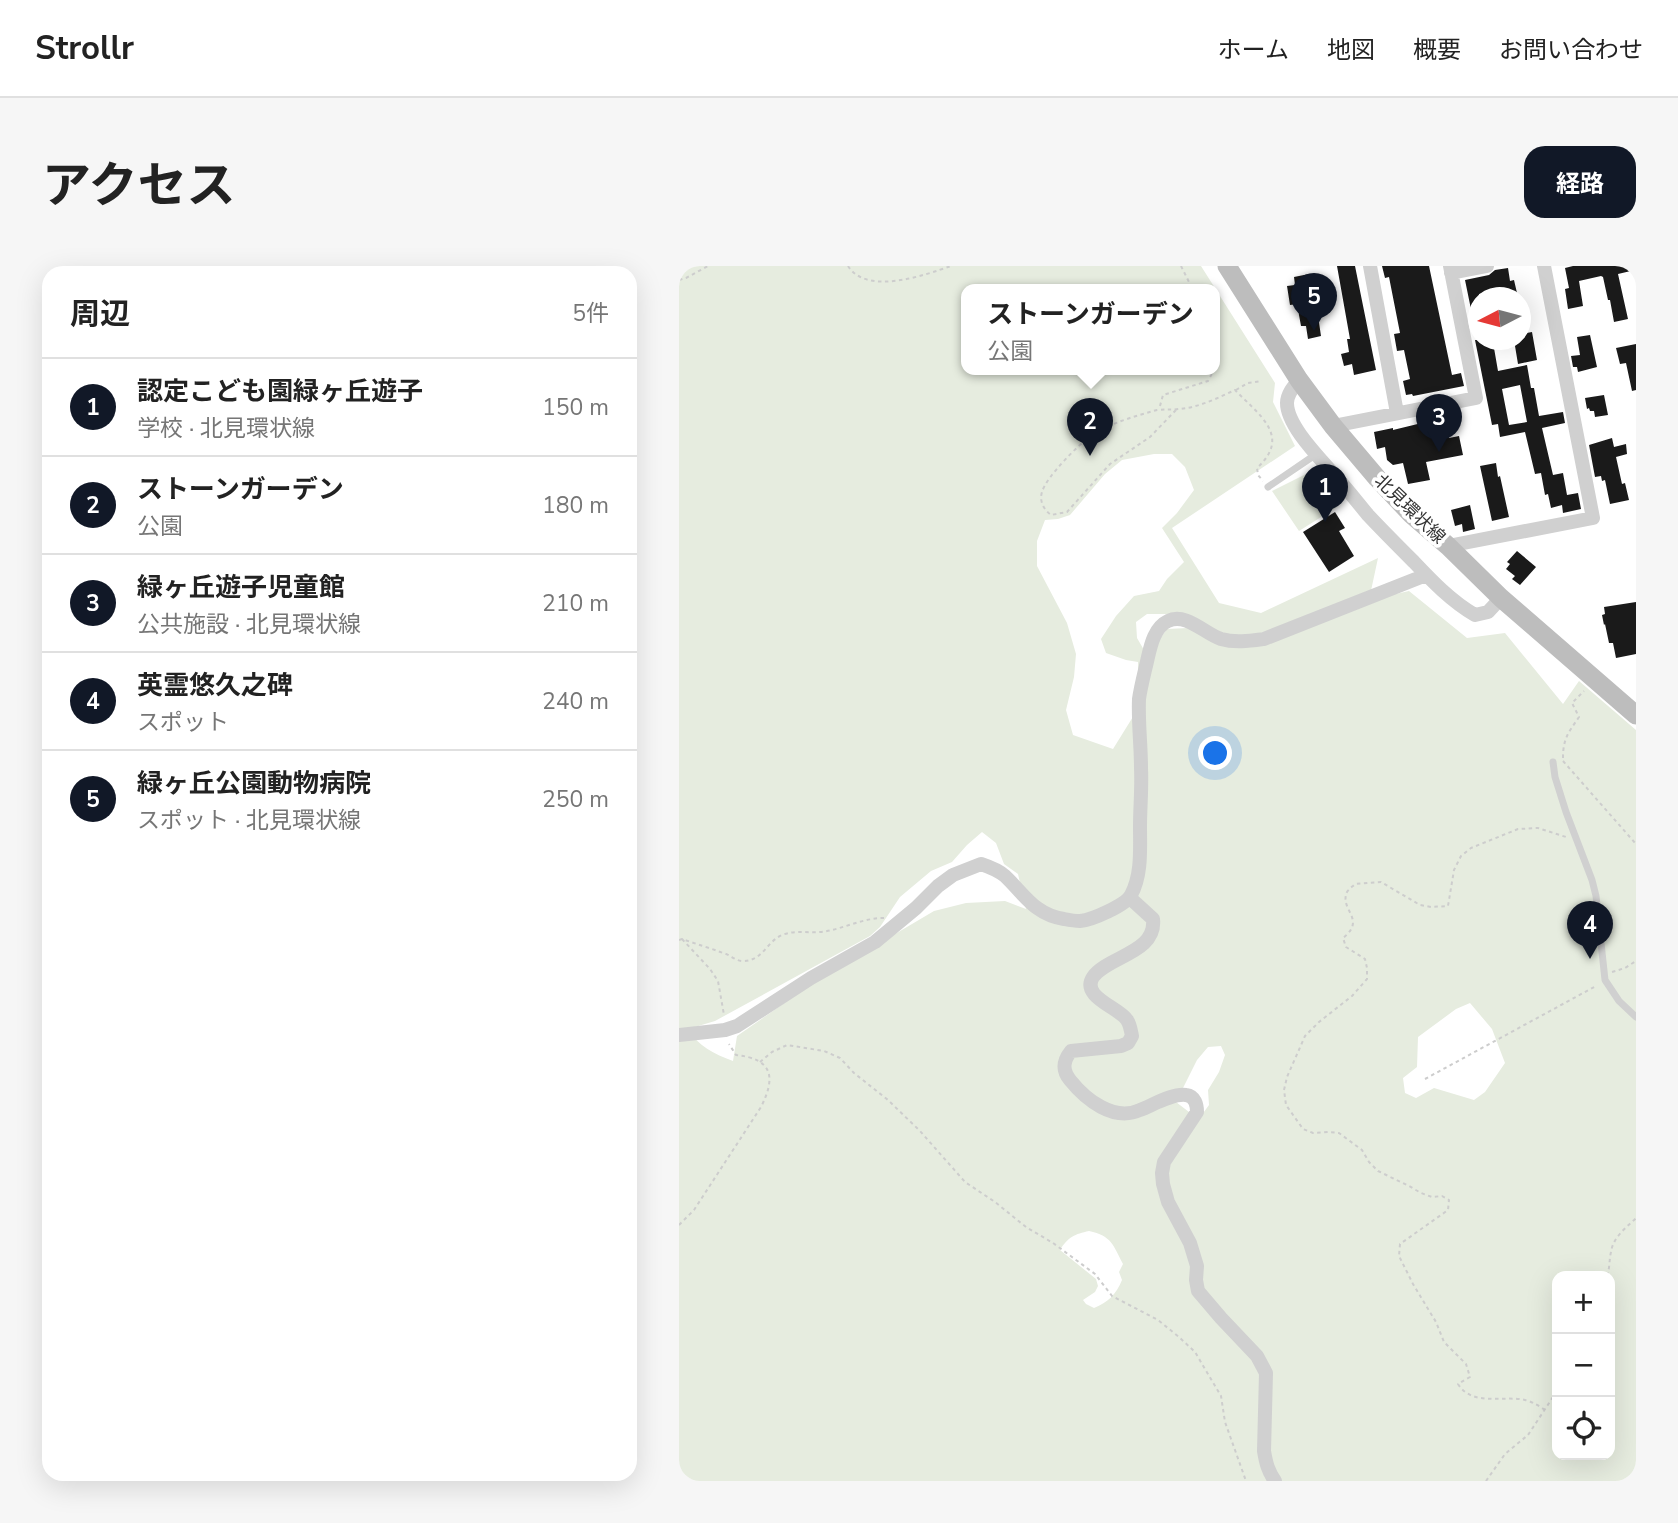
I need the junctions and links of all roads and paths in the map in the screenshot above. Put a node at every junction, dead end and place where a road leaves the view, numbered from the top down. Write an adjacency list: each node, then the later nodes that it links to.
1 (708, 266): 10 (path)
2 (848, 266): 3 (path)
3 (951, 266)
4 (1181, 266): 11 (path)
5 (1227, 266): 13 (main road, 北見環状線)
6 (1370, 266): 18 (street)
7 (1487, 266): 9 (street)
8 (1544, 266): 22 (street)
9 (1451, 269): 18 (street)
10 (679, 280)
11 (1190, 284)
12 (1211, 375): 16 (path)
13 (1299, 380): 19 (main road, 北見環状線); 20 (street)
14 (1262, 381): 15 (path)
15 (1235, 390): 17 (path); 21 (path)
16 (1160, 406)
17 (1176, 410): 17 (path)
18 (1397, 414): 19 (street)
19 (1333, 426): 22 (main road, 北見環状線)
20 (1315, 455): 21 (lane); 23 (street)
21 (1268, 487)
22 (1448, 546): 24 (main road, 北見環状線)
23 (1426, 575): 24 (street); 30 (street)
24 (1501, 598): 26 (main road, 北見環状線)
25 (1586, 688): 29 (path)
26 (1636, 715)
27 (1553, 762): 28 (lane)
28 (1577, 841): 34 (lane); 44 (path)
29 (1636, 844)
30 (1130, 898): 31 (street); 46 (street)
31 (897, 923): 32 (path); 36 (street)
32 (680, 940): 36 (path)
33 (1636, 961): 34 (path)
34 (1605, 977): 35 (lane); 39 (path)
35 (1636, 1017)
36 (725, 1030): 37 (street); 38 (path)
37 (679, 1035)
38 (759, 1062): 41 (path); 45 (path)
39 (1425, 1079)
40 (1636, 1218): 42 (path)
41 (679, 1225)
42 (1609, 1271)
43 (1553, 1397): 44 (path)
44 (1545, 1410): 47 (path)
45 (1246, 1481)
46 (1275, 1481)
47 (1486, 1481)

